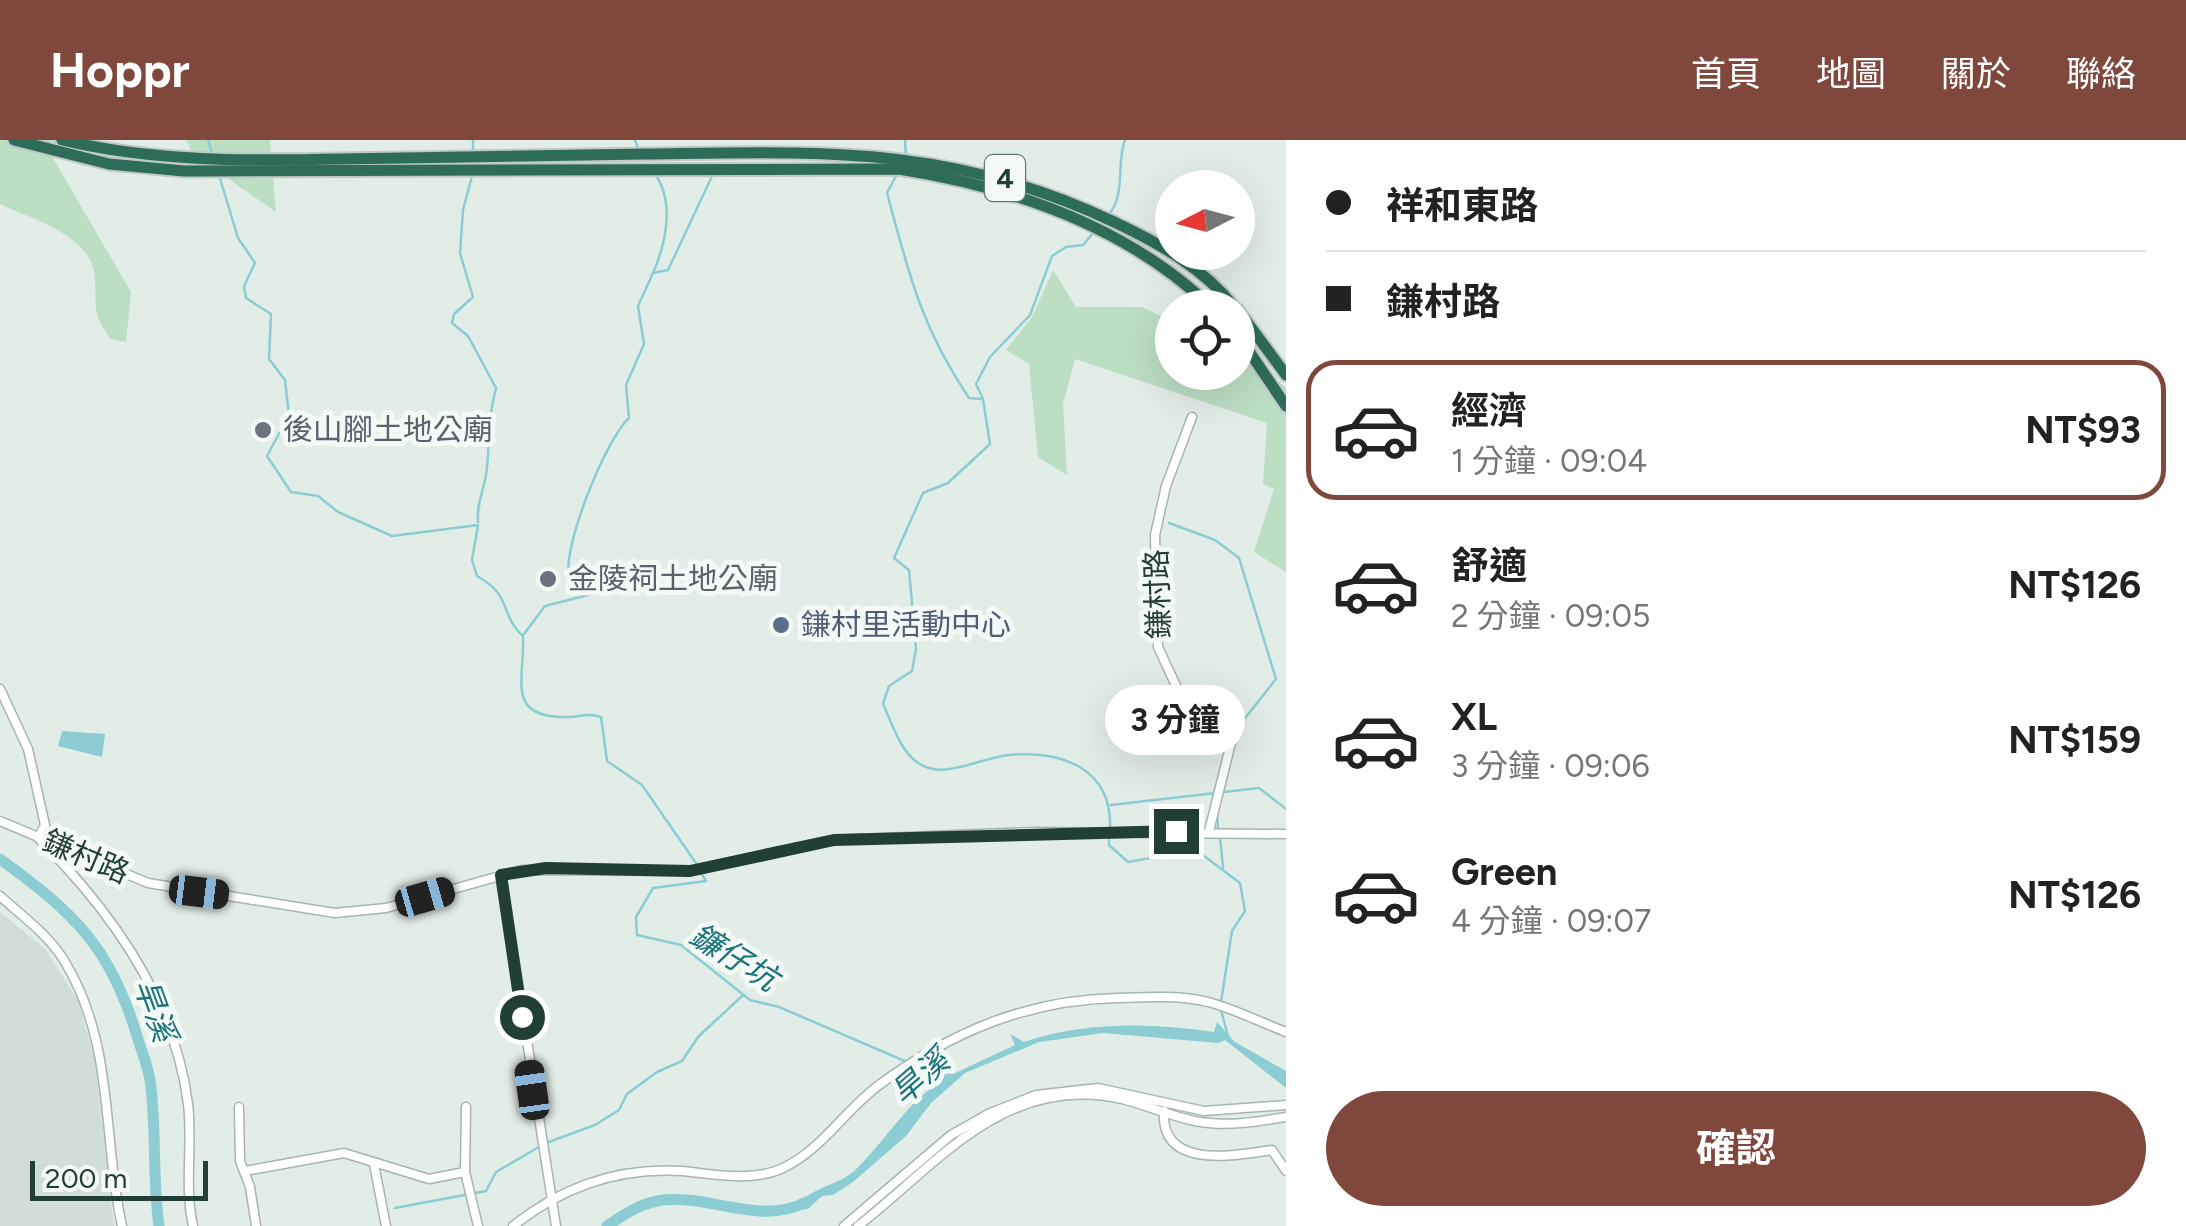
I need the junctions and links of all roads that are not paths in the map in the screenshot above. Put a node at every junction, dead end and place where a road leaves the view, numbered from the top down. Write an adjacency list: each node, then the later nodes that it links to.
1 (14, 140): 5 (highway, 4)
2 (62, 140): 5 (highway, 4)
3 (474, 164): 4 (highway, 4); 4 (highway, 4); 5 (highway, 4)
4 (904, 164): 6 (highway, 4)
5 (216, 166)
6 (1097, 221): 7 (highway, 4); 8 (highway, 4)
7 (1192, 290)
8 (1216, 290)
9 (1255, 334): 11 (highway, 4)
10 (1255, 360): 12 (highway)
11 (1286, 376)
12 (1286, 406)
13 (1192, 417): 16 (street, 鎌村路)
14 (0, 689): 18 (street)
15 (0, 821): 18 (street, 鎌村路)
16 (1209, 831): 17 (street); 19 (street, 鎌村路)
17 (1286, 834)
18 (38, 838): 19 (street, 鎌村路); 34 (street)
19 (501, 875): 31 (street)
20 (0, 896): 33 (street)
21 (1286, 1032): 31 (street)
22 (1286, 1105): 25 (street)
23 (466, 1106): 30 (street)
24 (239, 1107): 28 (street)
25 (1166, 1107): 26 (street); 29 (street); 39 (street); 40 (street)
26 (1286, 1117)
27 (374, 1164): 28 (street); 30 (street); 32 (street)
28 (245, 1171): 35 (street)
29 (1286, 1171)
30 (465, 1172): 36 (street)
31 (552, 1202): 37 (street); 38 (street)
32 (385, 1221)
33 (122, 1226)
34 (193, 1226)
35 (256, 1226)
36 (478, 1226)
37 (513, 1226)
38 (556, 1226)
39 (844, 1226)
40 (858, 1226)

